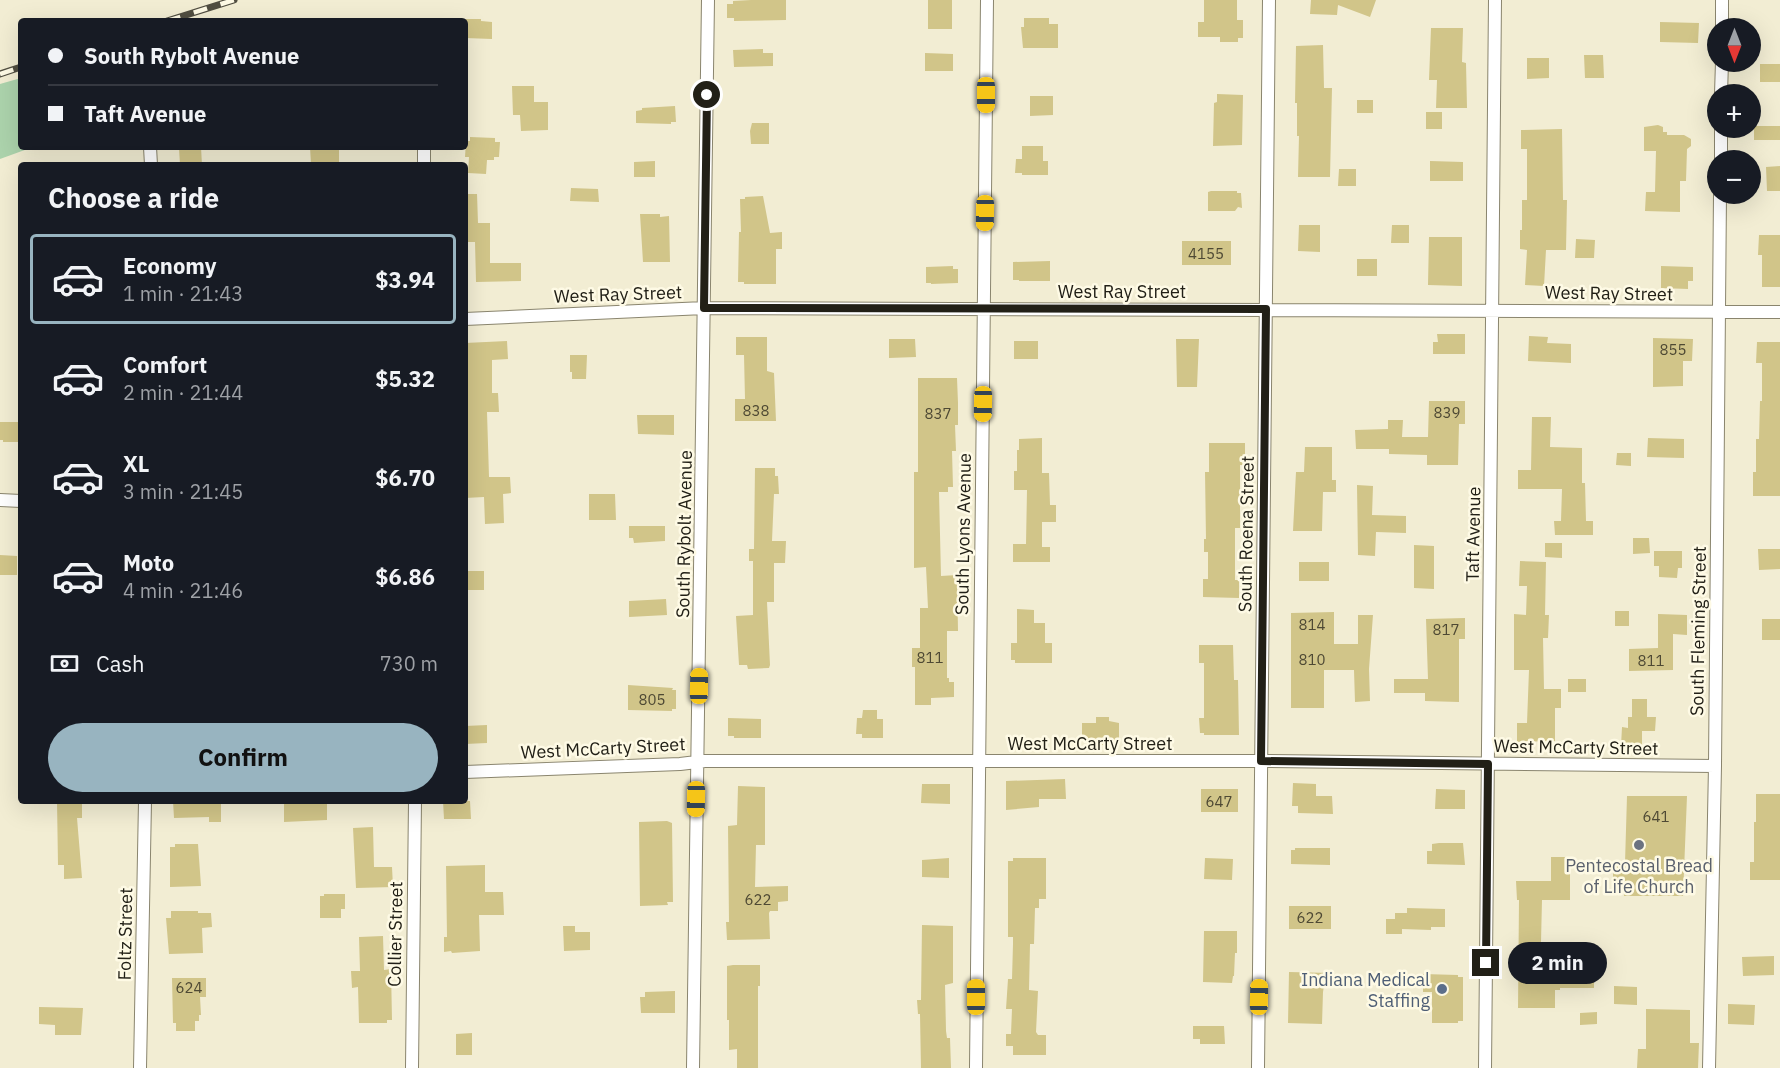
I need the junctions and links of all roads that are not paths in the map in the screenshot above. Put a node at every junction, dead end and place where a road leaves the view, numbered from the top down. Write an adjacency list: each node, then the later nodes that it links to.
1 (708, 0): 8 (street, South Rybolt Avenue)
2 (987, 0): 9 (street, South Lyons Avenue)
3 (1269, 0): 10 (street, South Roena Street)
4 (1496, 0): 11 (street, Taft Avenue)
5 (1722, 0): 6 (street)
6 (1722, 18)
7 (1720, 204): 12 (street, South Fleming Street)
8 (704, 308): 9 (street, West Ray Street); 14 (street, West Ray Street); 19 (street, South Rybolt Avenue)
9 (984, 308): 10 (street, West Ray Street); 17 (street, South Lyons Avenue)
10 (1266, 309): 11 (street, West Ray Street); 18 (street, South Roena Street)
11 (1493, 310): 12 (street, West Ray Street); 20 (street, Taft Avenue)
12 (1719, 312): 13 (street, West Ray Street); 21 (street, South Fleming Street)
13 (1780, 312)
14 (468, 319)
15 (0, 500): 16 (street)
16 (18, 501)
17 (978, 761): 18 (street, West McCarty Street); 19 (street, West McCarty Street); 28 (street, South Lyons Avenue)
18 (1261, 761): 20 (street, West McCarty Street); 29 (street, South Roena Street)
19 (697, 762): 22 (street, West McCarty Street); 27 (street, South Rybolt Avenue)
20 (1488, 764): 21 (street, West McCarty Street); 30 (street, Taft Avenue)
21 (1715, 766): 31 (street, South Fleming Street)
22 (468, 772)
23 (145, 804): 25 (street, Foltz Street)
24 (414, 804): 26 (street, Collier Street)
25 (140, 1068)
26 (412, 1068)
27 (693, 1068)
28 (976, 1068)
29 (1258, 1068)
30 (1485, 1068)
31 (1709, 1068)

